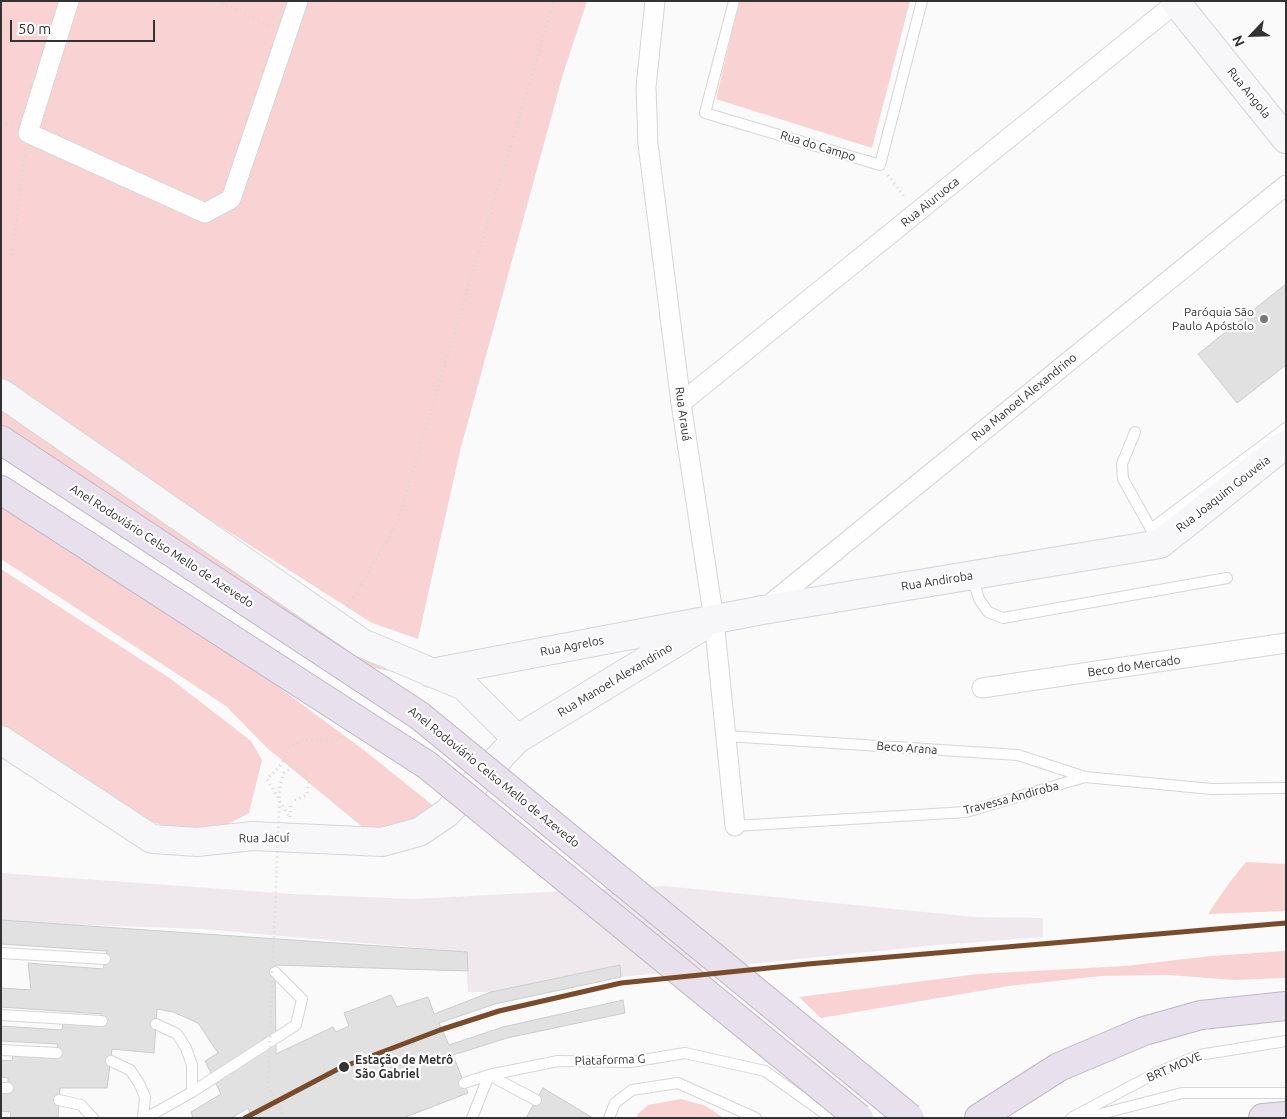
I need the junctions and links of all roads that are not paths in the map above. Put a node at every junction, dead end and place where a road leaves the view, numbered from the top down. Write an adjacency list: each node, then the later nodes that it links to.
1 (69, 1): 2 (street)
2 (298, 1)
3 (655, 1): 10 (street, Rua Arauá)
4 (734, 1): 5 (lane, Rua do Campo)
5 (922, 1)
6 (1176, 2): 7 (street, Rua Angola); 10 (street, Rua Aiuruoca)
7 (1286, 139)
8 (1286, 185): 19 (street, Rua Manoel Alexandrino)
9 (1, 393): 22 (street)
10 (681, 403): 20 (street, Rua Arauá)
11 (1286, 428): 16 (lane)
12 (1135, 432): 16 (lane)
13 (1, 440): 56 (highway, Anel Rodoviário Celso Mello de Azevedo, bridge)
14 (1286, 444): 16 (street, Rua Joaquim Gouveia)
15 (1, 490): 55 (highway, bridge)
16 (1156, 536): 17 (street, Rua Andiroba)
17 (971, 575): 18 (lane); 19 (street, Rua Andiroba)
18 (1227, 578)
19 (763, 610): 20 (street, Rua Andiroba)
20 (714, 620): 22 (street, Rua Agrelos); 24 (street, Rua Arauá); 25 (street, Rua Manoel Alexandrino)
21 (1286, 643): 23 (street, Beco do Mercado)
22 (430, 672): 25 (street)
23 (982, 688)
24 (726, 736): 27 (lane, Beco Arana); 29 (street, Rua Arauá)
25 (517, 739): 26 (street, Rua Jacuí)
26 (1, 740)
27 (1085, 778): 28 (lane, Travessa Andiroba); 29 (lane, Travessa Andiroba)
28 (1286, 788)
29 (735, 826)
30 (1, 954): 31 (lane)
31 (105, 959)
32 (275, 972): 43 (lane)
33 (1286, 1006): 57 (highway)
34 (1, 1016): 35 (lane)
35 (102, 1020)
36 (156, 1024): 43 (lane)
37 (1286, 1041): 58 (lane, BRT MOVE)
38 (1, 1050): 39 (lane)
39 (57, 1053)
40 (111, 1060): 49 (lane)
41 (489, 1075): 42 (lane, Plataforma G); 46 (lane); 51 (lane); 54 (lane, Plataforma G)
42 (464, 1083)
43 (192, 1092): 50 (lane)
44 (1286, 1093): 59 (lane, BRT MOVE)
45 (60, 1100): 48 (lane)
46 (536, 1100)
47 (1286, 1116): 60 (highway)
48 (93, 1118)
49 (142, 1118)
50 (146, 1118)
51 (472, 1118)
52 (609, 1118): 53 (lane)
53 (756, 1118)
54 (831, 1118)
55 (859, 1118)
56 (910, 1118)
57 (979, 1118)
58 (1071, 1118)
59 (1084, 1118)
60 (1263, 1118)

